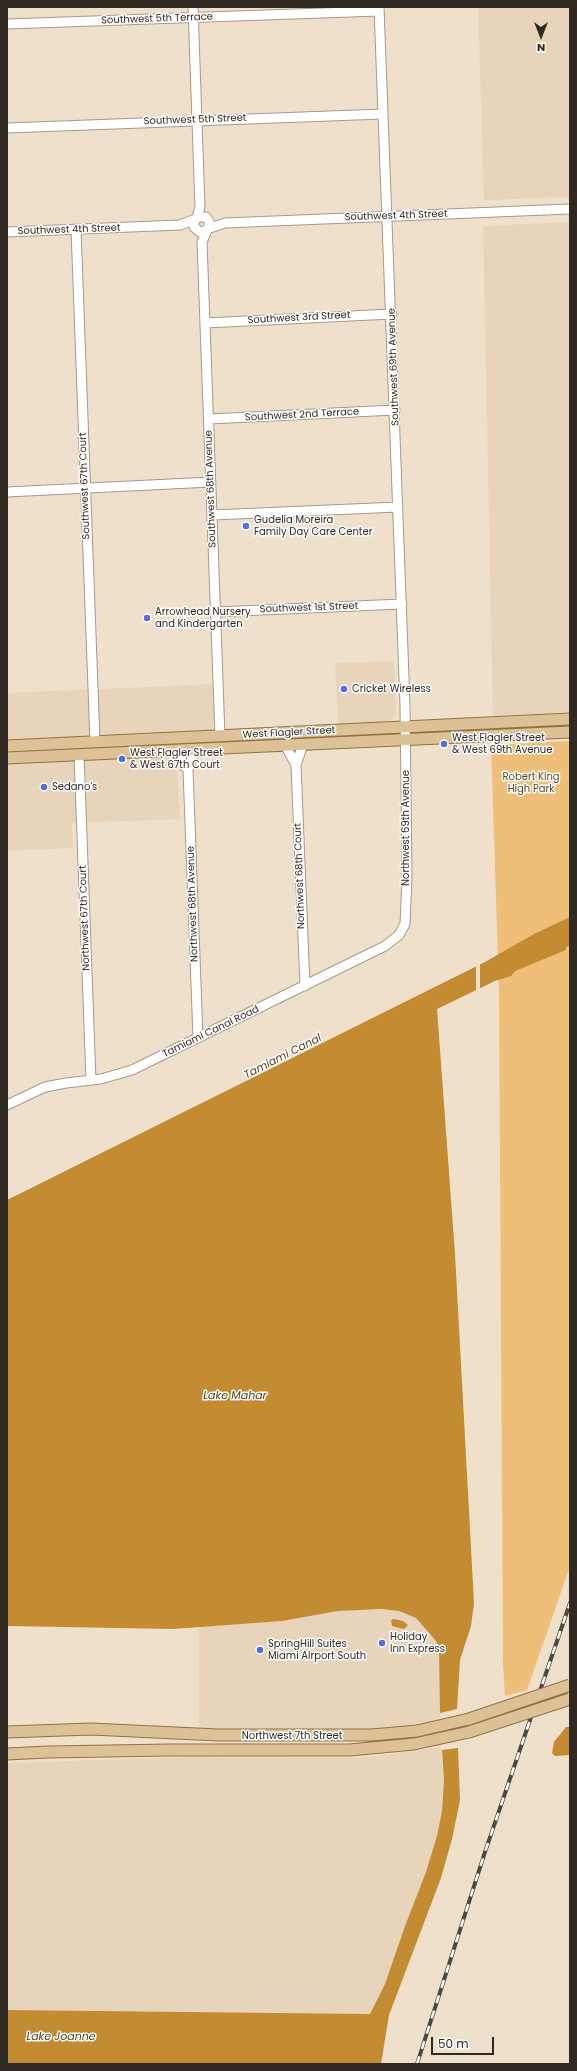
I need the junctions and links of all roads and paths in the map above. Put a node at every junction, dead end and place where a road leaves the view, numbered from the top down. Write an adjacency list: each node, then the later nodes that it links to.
1 (193, 7): 3 (street)
2 (379, 9): 3 (street, Southwest 5th Terrace); 5 (street, Southwest 69th Avenue)
3 (193, 17): 4 (street, Southwest 5th Terrace); 6 (street)
4 (7, 24)
5 (383, 114): 6 (street, Southwest 5th Street); 9 (street, Southwest 69th Avenue)
6 (197, 120): 7 (street, Southwest 5th Street); 10 (street)
7 (7, 128)
8 (570, 209): 9 (street, Southwest 4th Street)
9 (387, 216): 11 (street, Southwest 4th Street); 16 (street, Southwest 69th Avenue)
10 (201, 218): 11 (street, Southwest 4th Street); 12 (street, Southwest 4th Street); 14 (street); 14 (street)
11 (222, 223): 14 (street, Southwest 4th Street)
12 (180, 225): 13 (street, Southwest 4th Street); 14 (street, Southwest 4th Street)
13 (76, 229): 15 (street, Southwest 4th Street); 21 (street, Southwest 67th Court)
14 (201, 230): 17 (street, Southwest 68th Avenue)
15 (7, 232)
16 (392, 314): 17 (street, Southwest 3rd Street); 18 (street, Southwest 69th Avenue)
17 (205, 322): 19 (street, Southwest 68th Avenue)
18 (395, 410): 19 (street, Southwest 2nd Terrace); 23 (street, Southwest 69th Avenue)
19 (209, 419): 20 (street, Southwest 68th Avenue)
20 (211, 482): 21 (street); 24 (street, Southwest 68th Avenue)
21 (85, 488): 22 (street); 33 (street, Southwest 67th Court)
22 (7, 492)
23 (398, 507): 24 (street); 25 (street, Southwest 69th Avenue)
24 (212, 515): 26 (street, Southwest 68th Avenue)
25 (402, 604): 26 (street, Southwest 1st Street); 29 (street, Southwest 69th Avenue)
26 (216, 612): 31 (street, Southwest 68th Avenue)
27 (570, 719): 28 (main road); 29 (main road, West Flagler Street)
28 (570, 726)
29 (406, 727): 31 (main road, West Flagler Street); 32 (street, Northwest 69th Avenue)
30 (570, 732): 32 (main road, West Flagler Street)
31 (220, 736): 33 (main road, West Flagler Street)
32 (406, 739): 34 (main road, West Flagler Street); 43 (street, Northwest 69th Avenue)
33 (95, 742): 36 (main road, West Flagler Street)
34 (303, 744): 35 (main road, West Flagler Street); 41 (street, Northwest 68th Court)
35 (285, 745): 37 (main road, West Flagler Street); 41 (street, Northwest 68th Court)
36 (7, 746)
37 (195, 749): 38 (main road, West Flagler Street); 42 (street, Northwest 68th Avenue)
38 (177, 750): 39 (main road, West Flagler Street); 42 (street, Northwest 68th Avenue)
39 (79, 755): 40 (main road, West Flagler Street); 46 (street, Northwest 67th Court)
40 (7, 758)
41 (296, 765): 44 (street, Northwest 68th Court)
42 (188, 769): 45 (street, Northwest 68th Avenue)
43 (402, 929): 44 (street, Tamiami Canal Road)
44 (305, 986): 45 (street, Tamiami Canal Road)
45 (198, 1038): 46 (street, Tamiami Canal Road)
46 (91, 1080): 47 (street, Tamiami Canal Road)
47 (7, 1105)
48 (570, 1685): 50 (main road, Northwest 7th Street, bridge)
49 (570, 1699): 51 (main road, Northwest 7th Street, bridge)
50 (7, 1732)
51 (7, 1754)

